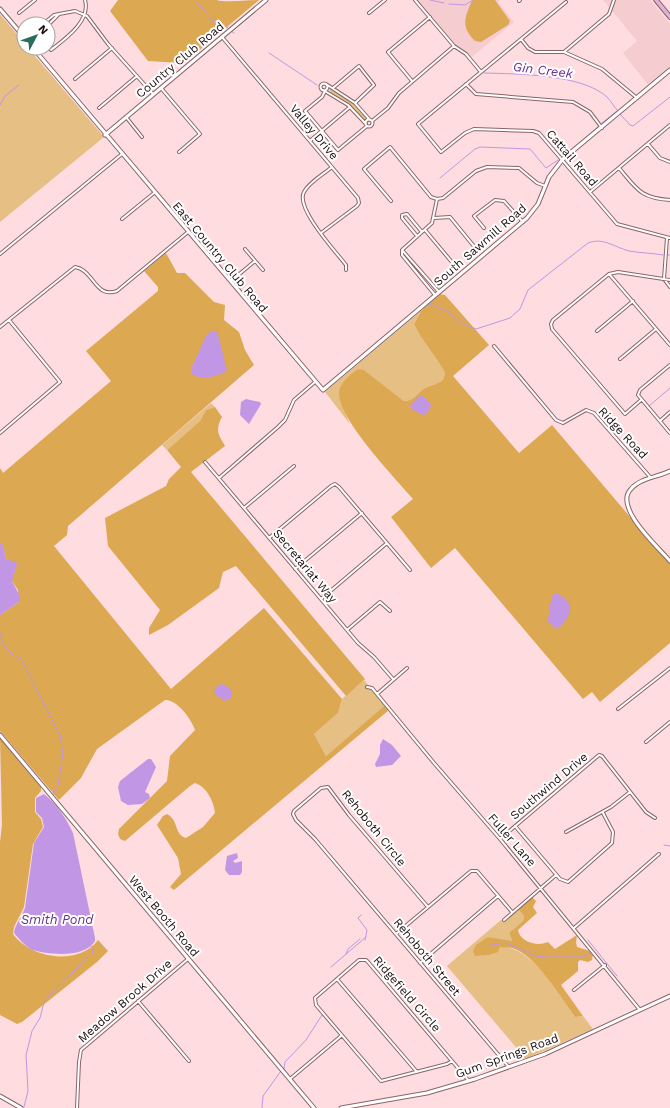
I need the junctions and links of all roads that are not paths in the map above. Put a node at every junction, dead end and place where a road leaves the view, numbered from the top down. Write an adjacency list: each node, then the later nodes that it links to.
1 (35, 0): 11 (street)
2 (85, 0): 13 (street)
3 (266, 0): 19 (street, Country Club Road)
4 (385, 0): 10 (street)
5 (415, 0): 16 (street)
6 (614, 0): 24 (street)
7 (656, 0): 17 (main road)
8 (566, 2): 20 (street)
9 (0, 9): 18 (street)
10 (370, 13)
11 (19, 14)
12 (59, 14): 13 (street); 14 (street); 15 (street)
13 (83, 14): 21 (street); 23 (street)
14 (52, 16)
15 (56, 17)
16 (430, 17): 22 (street); 30 (street)
17 (670, 17)
18 (16, 28)
19 (222, 37): 33 (street, Country Club Road); 49 (street, Valley Drive)
20 (521, 39): 24 (street); 27 (street)
21 (56, 46)
22 (454, 46): 27 (street); 30 (street)
23 (112, 48): 28 (street); 29 (street)
24 (564, 52): 37 (street)
25 (40, 56): 47 (street, East Country Club Road)
26 (670, 70): 37 (street, South Sawmill Road)
27 (481, 72): 32 (street)
28 (137, 76): 36 (street); 40 (street)
29 (75, 79)
30 (412, 81): 42 (street)
31 (326, 84): 34 (street); 35 (street); 35 (street)
32 (466, 84): 45 (street); 53 (street, Cattail Road)
33 (161, 88): 36 (street, Country Club Road); 51 (street)
34 (333, 88): 38 (street); 38 (street)
35 (324, 91): 39 (street); 46 (street)
36 (153, 94): 41 (street, Country Club Road)
37 (637, 98): 45 (street, South Sawmill Road)
38 (355, 103): 42 (street)
39 (350, 107): 43 (street); 46 (street)
40 (99, 108)
41 (126, 117): 47 (street, Country Club Road); 48 (street)
42 (371, 121): 43 (street); 43 (street)
43 (366, 125): 46 (street)
44 (670, 125): 50 (street)
45 (602, 128): 53 (street, South Sawmill Road)
46 (322, 131): 49 (street)
47 (105, 134): 52 (street, East Country Club Road)
48 (142, 138)
49 (311, 140): 55 (street, Valley Drive)
50 (648, 144): 54 (street); 56 (street)
51 (180, 152)
52 (122, 154): 59 (street, East Country Club Road); 76 (street)
53 (563, 159): 57 (street, South Sawmill Road); 58 (street, Cattail Road)
54 (670, 162)
55 (332, 167): 70 (street); 70 (street, Valley Drive)
56 (619, 168): 58 (street); 61 (street)
57 (545, 186): 60 (street); 65 (street, South Sawmill Road)
58 (590, 192): 72 (street, Cattail Road)
59 (154, 193): 64 (street); 68 (street, East Country Club Road)
60 (437, 199): 62 (street); 63 (street)
61 (670, 200)
62 (391, 201)
63 (434, 218): 67 (street); 75 (street)
64 (122, 219)
65 (523, 222): 66 (street); 86 (street, South Sawmill Road)
66 (484, 228)
67 (425, 230): 69 (street); 78 (street)
68 (188, 232): 84 (street, East Country Club Road); 89 (street)
69 (422, 232): 71 (street); 71 (street)
70 (321, 233): 80 (street)
71 (417, 236): 74 (street)
72 (669, 238): 82 (street)
73 (245, 249): 77 (street)
74 (402, 250): 86 (street); 87 (street)
75 (471, 252)
76 (0, 254)
77 (255, 261): 79 (street); 84 (street)
78 (456, 267)
79 (263, 270)
80 (346, 270)
81 (610, 274): 82 (street); 88 (street); 99 (street)
82 (664, 279): 83 (street); 85 (street)
83 (670, 280)
84 (230, 282): 97 (street, East Country Club Road)
85 (670, 287)
86 (440, 293): 87 (street, South Sawmill Road)
87 (436, 296): 98 (street, South Sawmill Road)
88 (633, 301): 91 (street); 92 (street)
89 (9, 320): 90 (street); 102 (street)
90 (0, 327)
91 (656, 329): 93 (street); 95 (street)
92 (597, 331)
93 (670, 345)
94 (494, 346): 108 (street, Ridge Road)
95 (620, 359)
96 (670, 365): 99 (street)
97 (315, 382): 98 (street, East Country Club Road); 107 (street)
98 (323, 390)
99 (642, 400): 101 (street)
100 (670, 412): 101 (street)
101 (660, 421): 103 (street)
102 (0, 433)
103 (670, 433)
104 (205, 462): 107 (street, Secretariat Way)
105 (294, 466): 109 (street)
106 (670, 471): 108 (street)
107 (219, 478): 109 (street, Secretariat Way)
108 (652, 478): 113 (street)
109 (244, 508): 111 (street, Secretariat Way)
110 (362, 513): 111 (street); 112 (street); 114 (street)
111 (269, 538): 114 (street, Secretariat Way)
112 (387, 543): 115 (street); 116 (street)
113 (670, 561)
114 (295, 569): 116 (street, Secretariat Way)
115 (410, 570)
116 (321, 599): 118 (street, Secretariat Way)
117 (390, 610): 118 (street)
118 (347, 630): 121 (street, Secretariat Way)
119 (407, 668): 121 (street)
120 (670, 668): 124 (street)
121 (393, 679): 123 (street)
122 (367, 687): 123 (street, Fuller Lane)
123 (377, 694): 133 (street, Fuller Lane)
124 (618, 709)
125 (670, 722): 127 (street)
126 (0, 735): 144 (street, West Booth Road)
127 (646, 742)
128 (630, 792): 129 (street); 130 (street, Southwind Drive); 131 (street, Southwind Drive)
129 (603, 813): 132 (street); 136 (street)
130 (655, 818)
131 (515, 826): 133 (street, Southwind Drive); 136 (street)
132 (566, 832)
133 (500, 839): 137 (street, Fuller Lane)
134 (659, 854): 142 (street)
135 (332, 858): 139 (street, Rehoboth Circle); 143 (street, Rehoboth Street)
136 (556, 875): 137 (street)
137 (540, 888): 140 (street); 142 (street, Fuller Lane)
138 (498, 896): 139 (street); 140 (street); 145 (street)
139 (428, 907): 143 (street)
140 (512, 912): 141 (street)
141 (504, 920)
142 (574, 928): 146 (street, Fuller Lane)
143 (396, 934): 145 (street, Rehoboth Street)
144 (188, 959): 150 (street, Meadow Brook Drive); 157 (street, West Booth Road)
145 (420, 963): 155 (street, Rehoboth Street)
146 (605, 965): 148 (street); 151 (street, Fuller Lane)
147 (337, 978): 152 (street, Ridgefield Circle); 154 (street, Ridgefield Circle); 156 (street)
148 (574, 990)
149 (670, 996): 151 (street, Gum Springs Road)
150 (138, 1001): 153 (street); 161 (street, Meadow Brook Drive)
151 (640, 1010): 155 (street, Gum Springs Road)
152 (341, 1036): 156 (street, Ridgefield Circle); 157 (street)
153 (189, 1061)
154 (452, 1061): 156 (street); 158 (street, Ridgefield Circle)
155 (509, 1067): 158 (street, Gum Springs Road)
156 (417, 1072)
157 (290, 1078): 162 (street, West Booth Road)
158 (469, 1081): 163 (street, Gum Springs Road)
159 (0, 1096): 160 (street)
160 (21, 1108)
161 (77, 1108)
162 (314, 1108)
163 (341, 1108)

